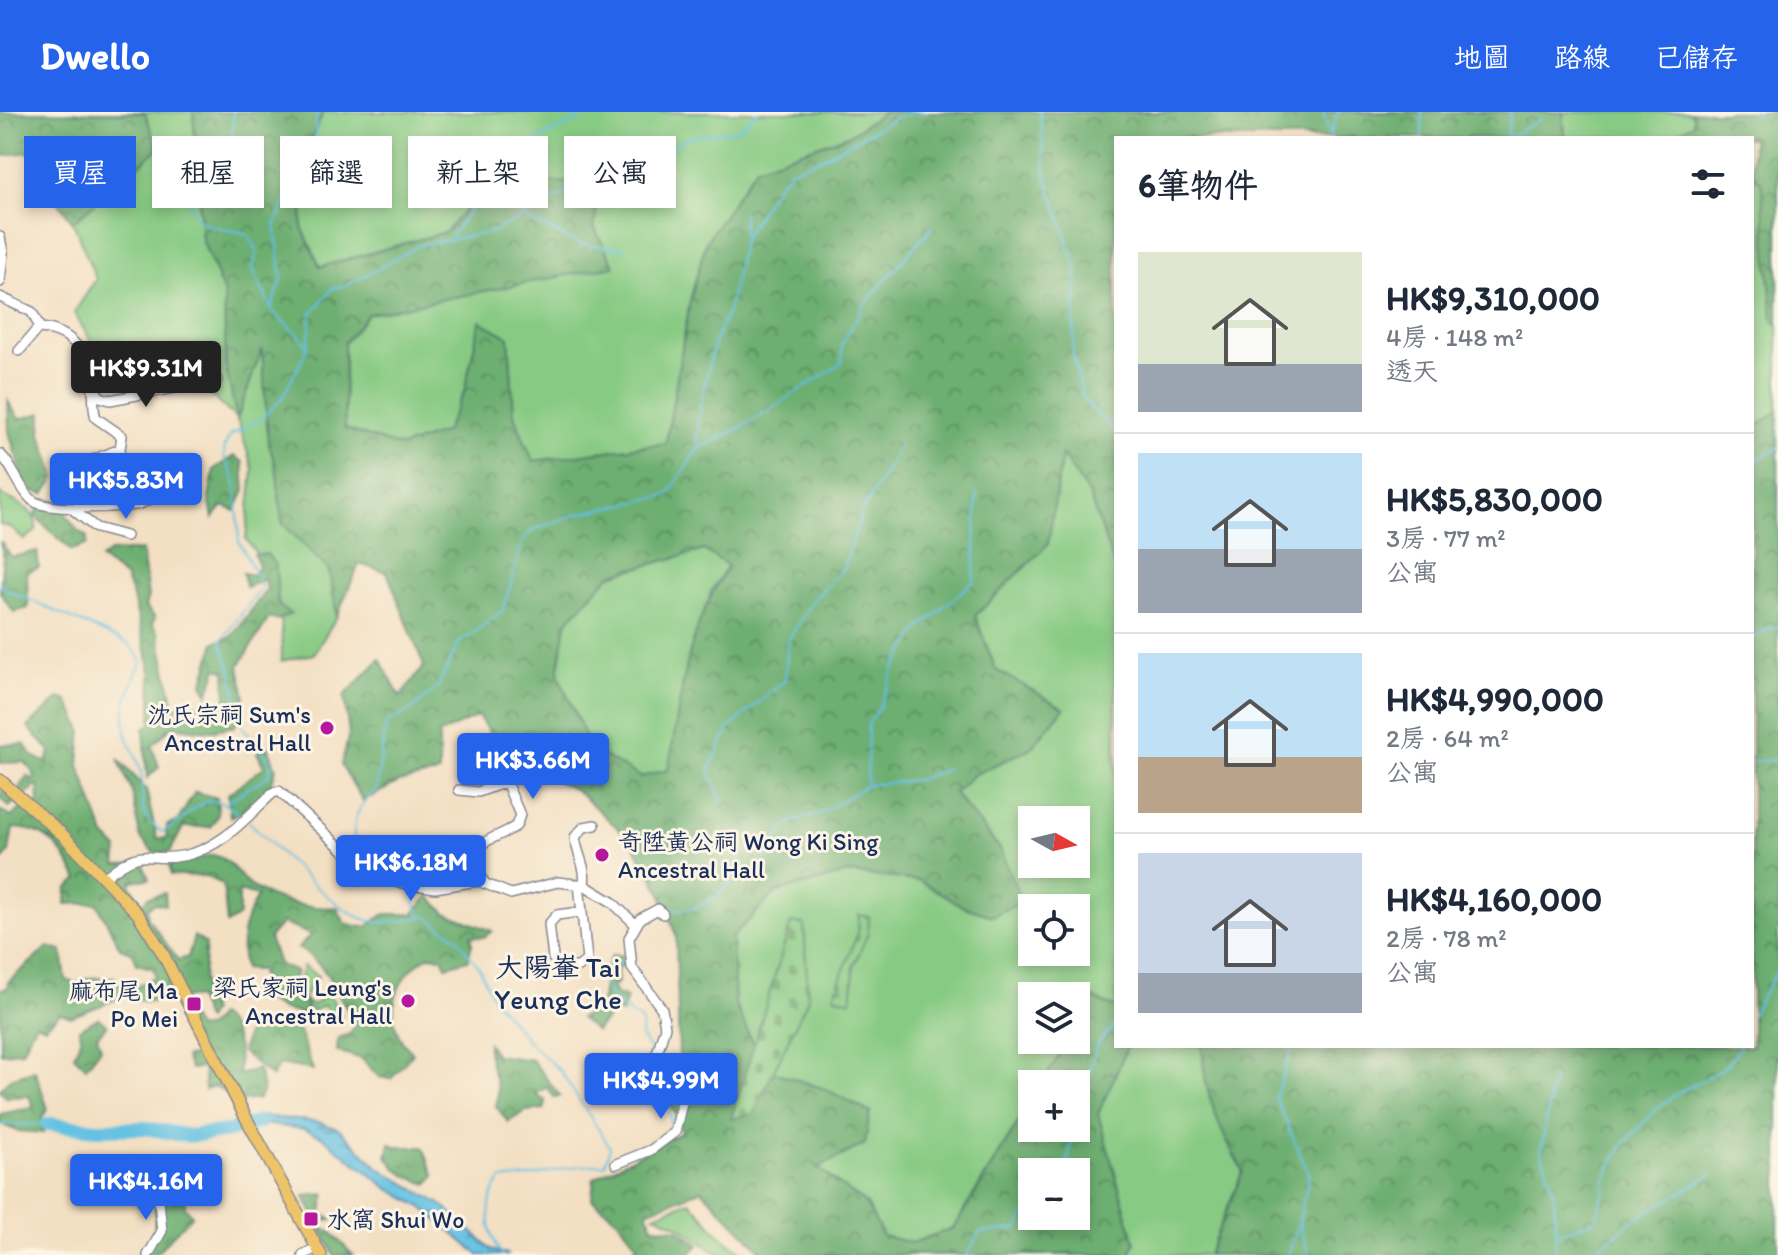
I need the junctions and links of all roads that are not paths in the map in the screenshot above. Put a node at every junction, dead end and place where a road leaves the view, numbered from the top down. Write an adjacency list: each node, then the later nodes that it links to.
1 (0, 237): 2 (street)
2 (0, 282)
3 (0, 297): 4 (street)
4 (39, 327): 5 (street); 7 (street)
5 (19, 351)
6 (217, 380): 7 (street)
7 (93, 387): 10 (street)
8 (0, 454): 11 (street)
9 (153, 498): 10 (street)
10 (97, 505): 11 (street)
11 (71, 508): 12 (street)
12 (126, 536)
13 (0, 780): 16 (main road)
14 (459, 790): 17 (street)
15 (595, 825): 18 (street)
16 (105, 877): 17 (street); 24 (main road)
17 (485, 883): 18 (street)
18 (582, 884): 19 (street); 21 (street)
19 (580, 912): 19 (street)
20 (663, 914): 21 (street)
21 (635, 924): 22 (street)
22 (616, 1164)
23 (158, 1192): 25 (street)
24 (318, 1251): 26 (street)
25 (148, 1255)
26 (303, 1255)

